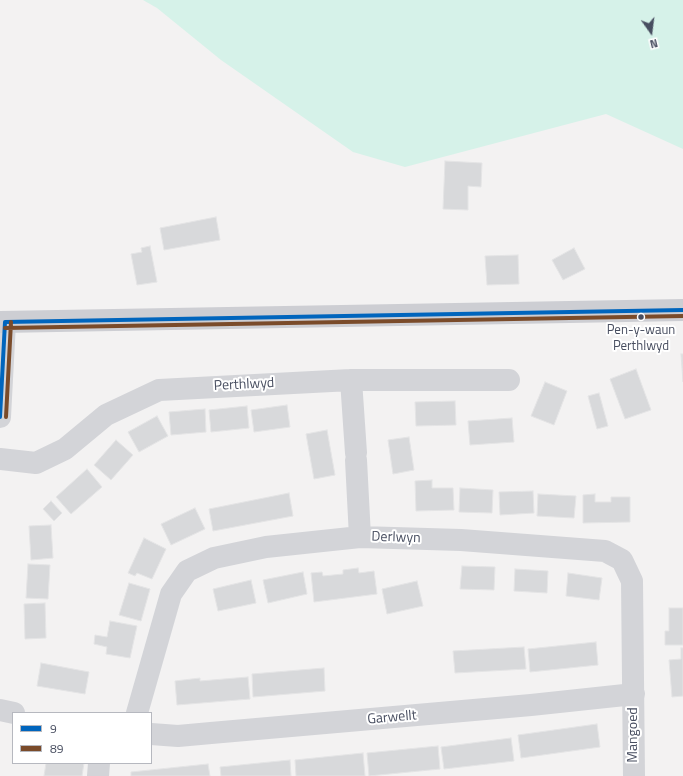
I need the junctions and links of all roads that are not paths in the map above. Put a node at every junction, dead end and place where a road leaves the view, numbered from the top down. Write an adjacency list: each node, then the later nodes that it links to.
1 (683, 310): 2 (main road)
2 (2, 322): 5 (street)
3 (351, 380): 4 (street, Perthlwyd); 6 (street, Perthlwyd); 7 (street)
4 (509, 380)
5 (0, 417)
6 (0, 459)
7 (360, 537): 8 (street, Derlwyn); 10 (street, Derlwyn)
8 (634, 694): 12 (street, Garwellt); 15 (street, Mangoed)
9 (0, 710): 11 (street)
10 (137, 712)
11 (12, 713)
12 (152, 734)
13 (98, 764): 14 (street)
14 (98, 776)
15 (634, 776)

